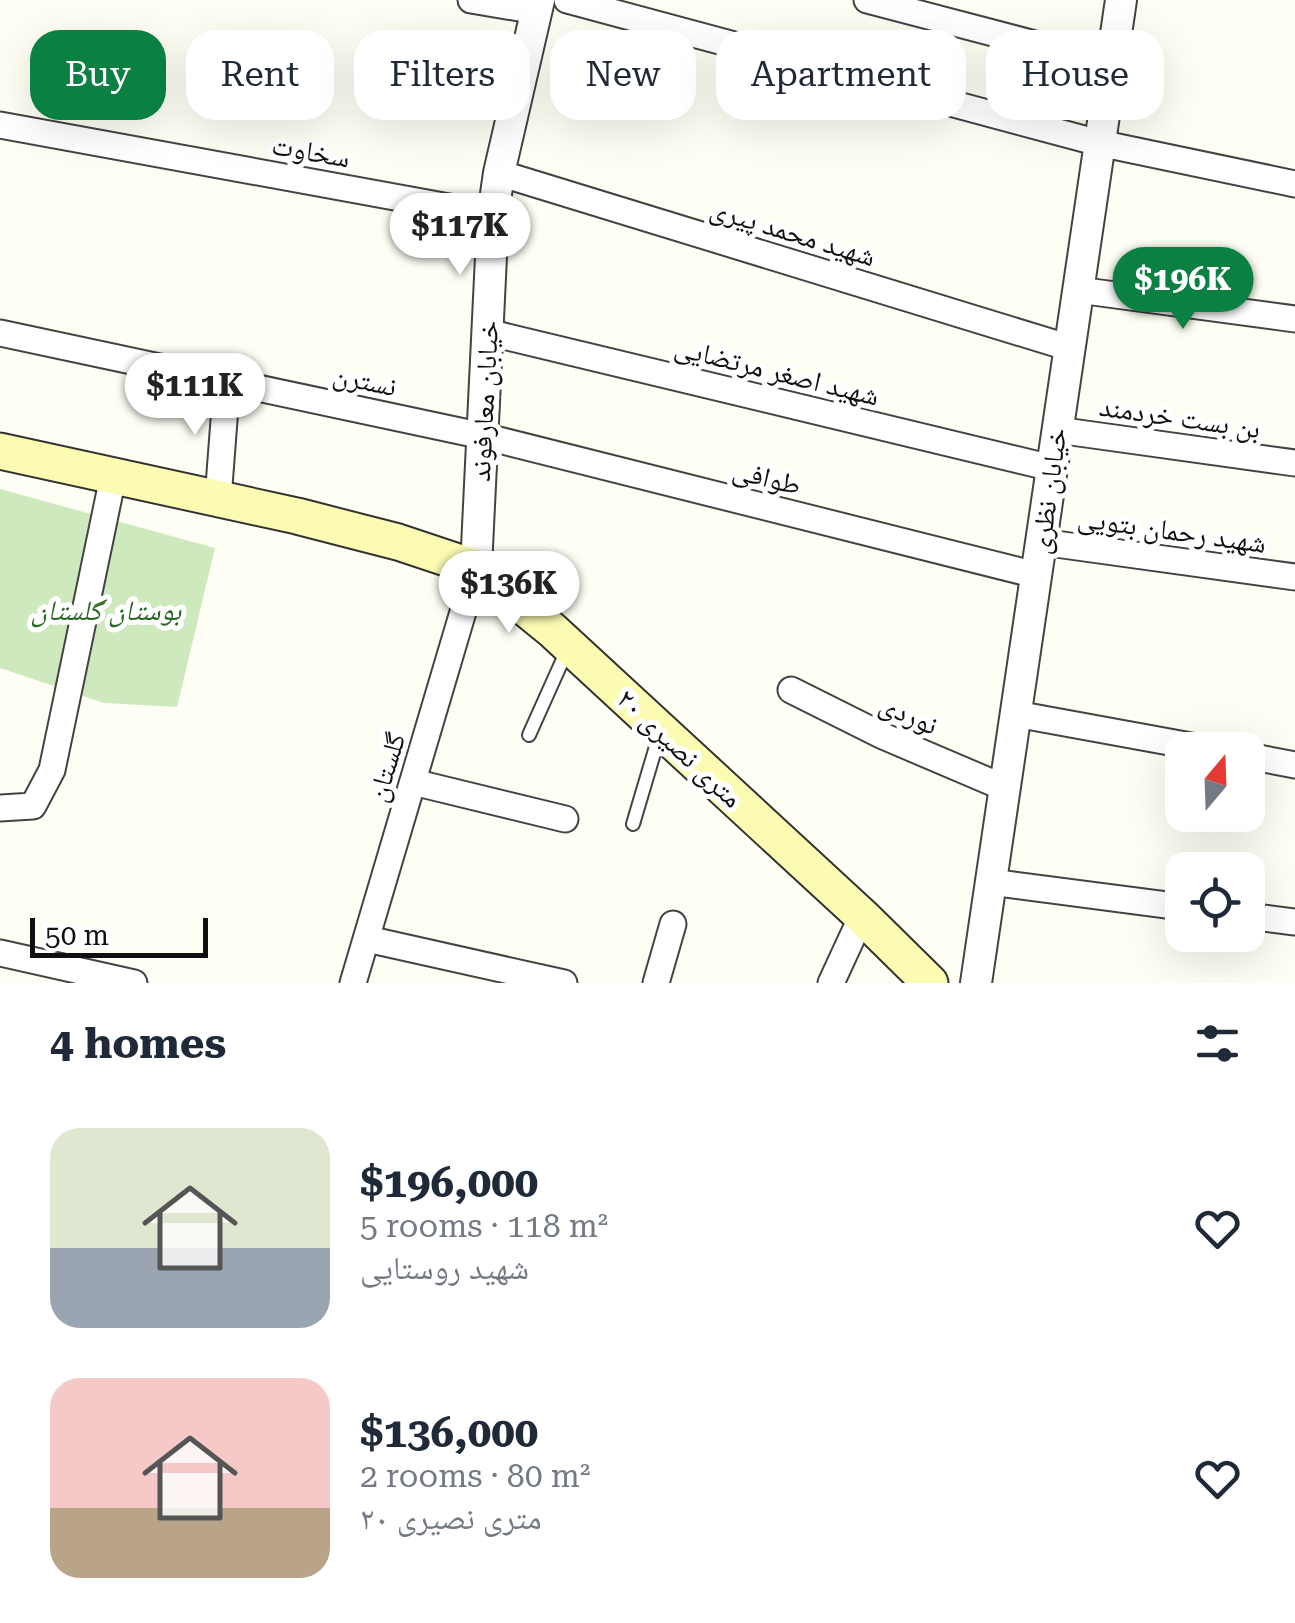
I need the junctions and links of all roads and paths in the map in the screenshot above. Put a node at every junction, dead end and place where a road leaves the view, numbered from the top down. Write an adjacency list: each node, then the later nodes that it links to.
1 (471, 0): 5 (street)
2 (567, 0): 10 (street)
3 (867, 0): 7 (street)
4 (1120, 0): 6 (street, خیابان نظری)
5 (538, 5): 11 (street, خیابان معارفوند)
6 (1116, 30)
7 (986, 31)
8 (1103, 120): 10 (street, خیابان نظری)
9 (0, 124): 13 (street, سخاوت)
10 (1100, 144): 12 (street); 14 (street, خیابان نظری)
11 (499, 173): 13 (street, خیابان معارفوند); 18 (street, شهید محمد پیری)
12 (1295, 184)
13 (493, 215): 16 (street, خیابان معارفوند)
14 (1078, 290): 15 (street); 18 (street, خیابان نظری)
15 (1295, 319)
16 (487, 332): 21 (street, خیابان معارفوند); 24 (street, شهید اصغر مرتضایی)
17 (0, 333): 19 (street, نسترن)
18 (1070, 348): 20 (street, خیابان نظری)
19 (227, 382): 21 (street, نسترن); 26 (street)
20 (1057, 430): 23 (street, بن بست خردمند); 24 (street, خیابان نظری)
21 (483, 436): 28 (street, خیابان معارفوند); 29 (street, طوافی)
22 (0, 451): 25 (main road, ۲۰ متری نصیری)
23 (1295, 463)
24 (1052, 468): 27 (street, خیابان نظری)
25 (113, 476): 26 (main road, ۲۰ متری نصیری); 41 (street)
26 (218, 499): 28 (main road, ۲۰ متری نصیری)
27 (1041, 542): 29 (street, خیابان نظری); 30 (street, شهید رحمان بتویی)
28 (476, 568): 31 (main road, ۲۰ متری نصیری); 39 (street, گلستان)
29 (1036, 576): 33 (street, خیابان نظری)
30 (1295, 577)
31 (569, 646): 34 (main road, ۲۰ متری نصیری); 35 (lane)
32 (791, 690): 40 (street, نوردی)
33 (1016, 714): 36 (street); 40 (street, خیابان نظری)
34 (661, 730): 43 (lane); 46 (main road, ۲۰ متری نصیری)
35 (529, 735)
36 (1165, 741)
37 (1265, 759): 38 (street)
38 (1295, 765)
39 (413, 782): 42 (street); 50 (street, گلستان)
40 (1005, 788): 44 (street, خیابان نظری)
41 (0, 808)
42 (565, 819)
43 (633, 824)
44 (992, 882): 45 (street); 59 (street, خیابان نظری)
45 (1165, 905)
46 (862, 916): 57 (street); 58 (main road, ۲۰ متری نصیری)
47 (1265, 918): 48 (street)
48 (1295, 922)
49 (673, 924): 56 (street)
50 (366, 939): 54 (street, گلستان); 55 (street)
51 (0, 953): 52 (street)
52 (38, 973): 53 (street)
53 (134, 983)
54 (353, 983)
55 (564, 983)
56 (656, 983)
57 (831, 983)
58 (930, 983)
59 (976, 983)

